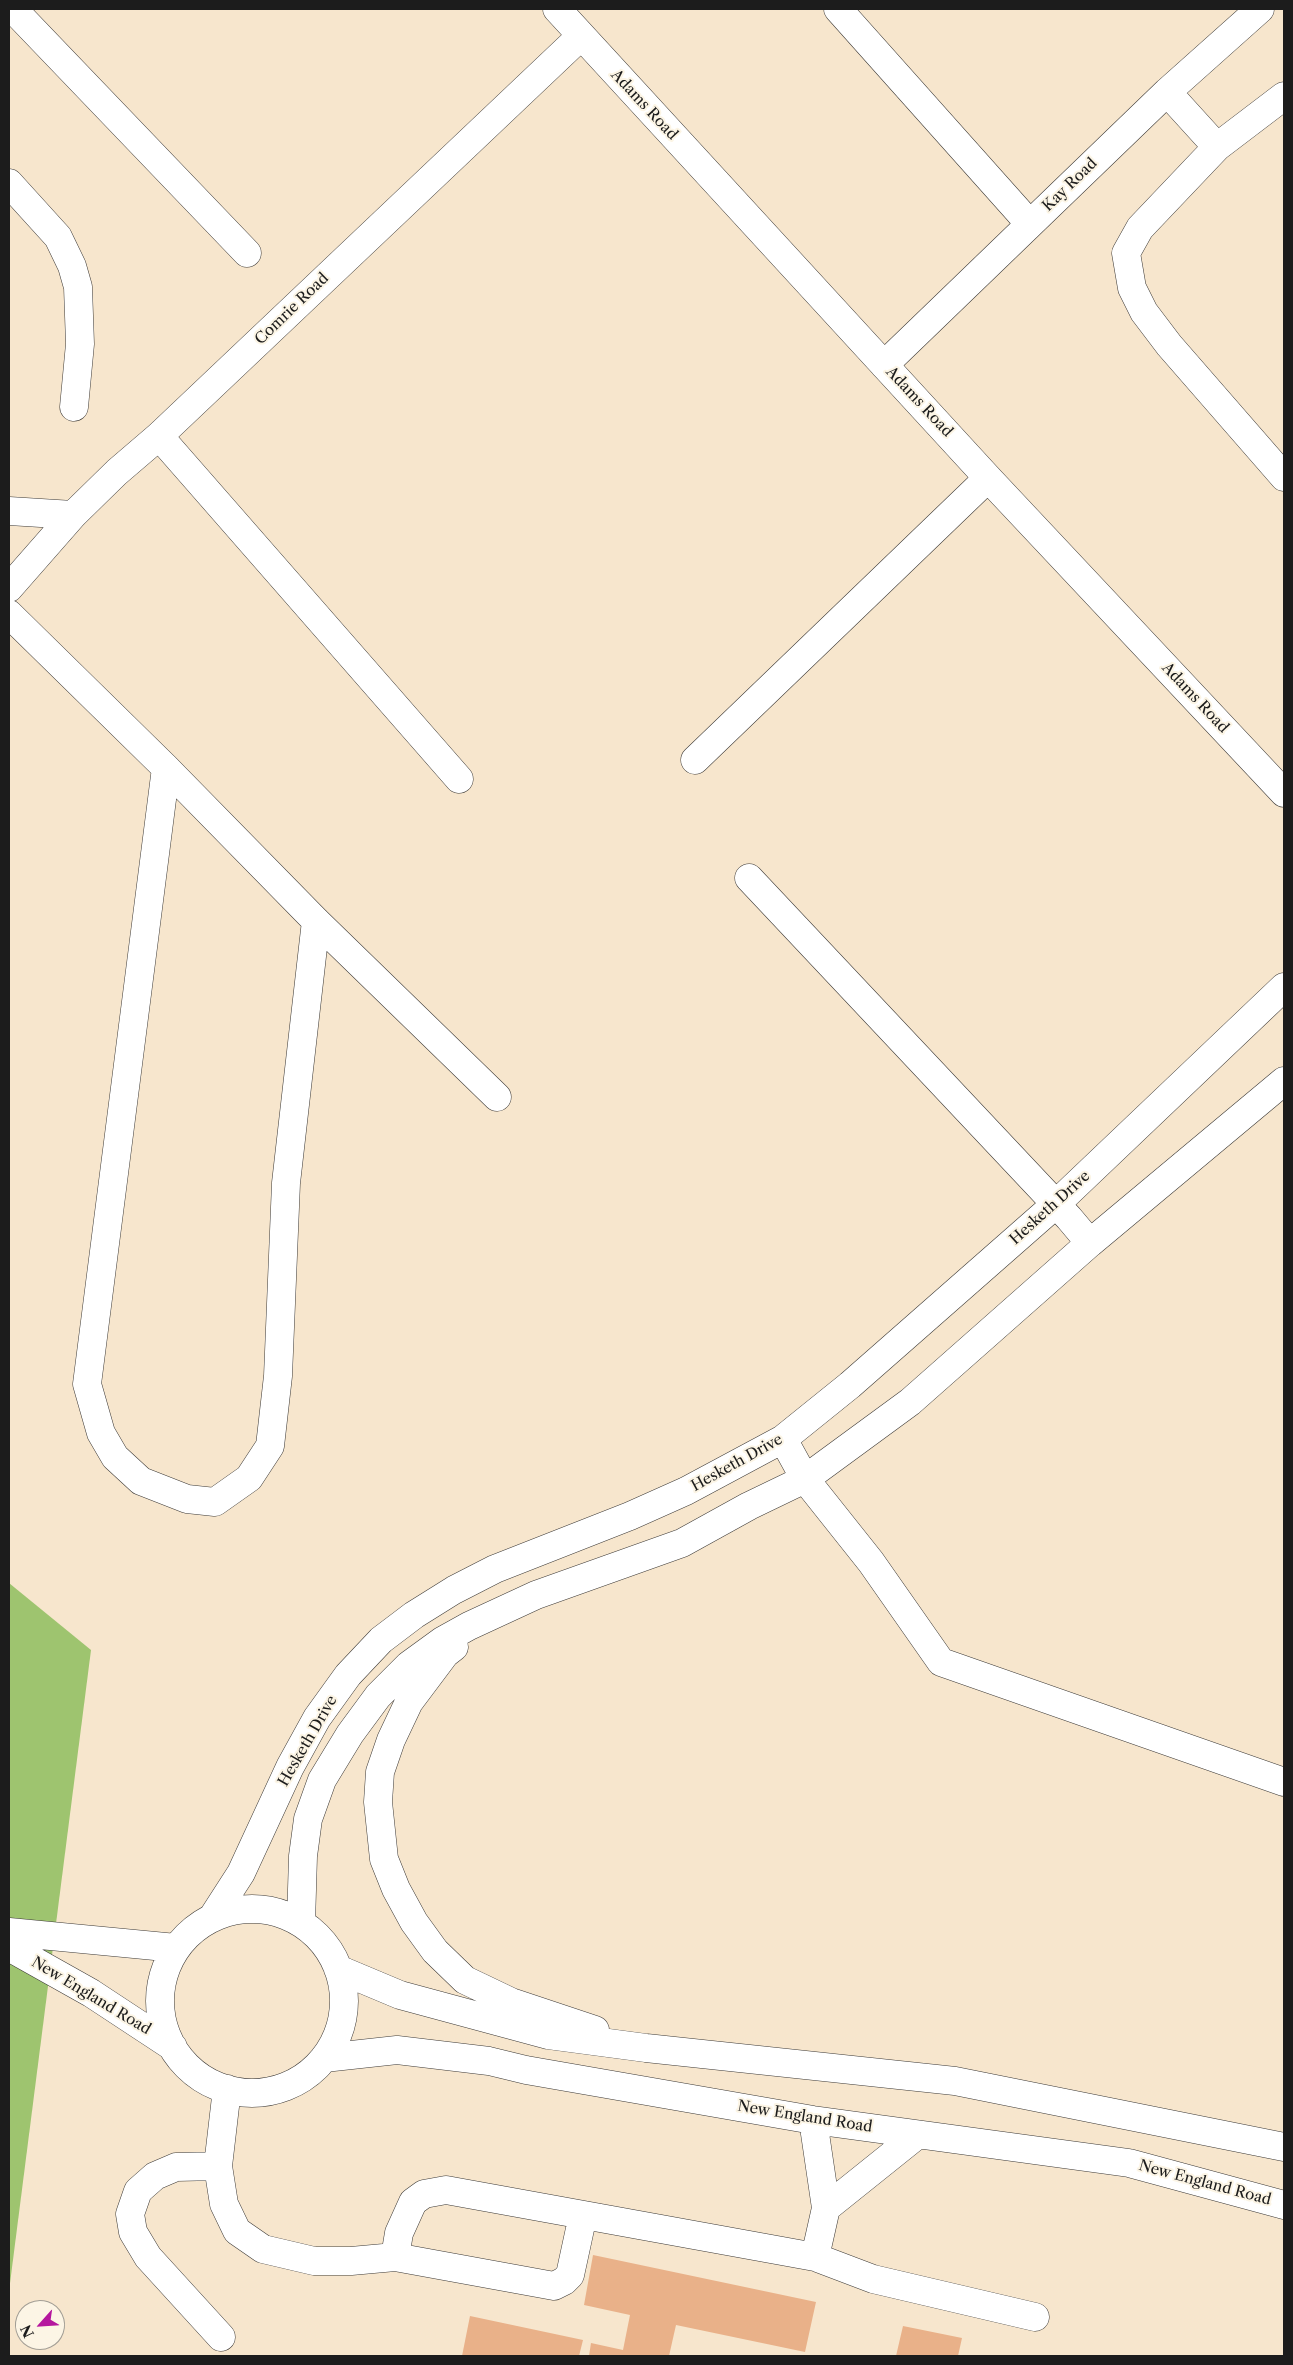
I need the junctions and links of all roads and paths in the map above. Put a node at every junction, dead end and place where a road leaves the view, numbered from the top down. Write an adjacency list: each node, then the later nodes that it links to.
1 (13, 9): 11 (street)
2 (557, 9): 5 (street, Adams Road)
3 (838, 9): 10 (street)
4 (1260, 9): 6 (street, Kay Road)
5 (581, 36): 12 (street, Adams Road); 14 (street, Comrie Road)
6 (1167, 92): 8 (street); 10 (street, Kay Road)
7 (1284, 96): 8 (street)
8 (1218, 147): 15 (street)
9 (9, 183): 13 (street)
10 (1029, 223): 12 (street, Kay Road)
11 (247, 253)
12 (884, 365): 16 (street, Adams Road)
13 (74, 407)
14 (159, 436): 18 (street, Comrie Road); 23 (street)
15 (1284, 477)
16 (988, 478): 21 (street); 24 (street, Adams Road)
17 (9, 511): 18 (street)
18 (73, 516): 19 (street, Comrie Road)
19 (9, 588)
20 (9, 614): 22 (street)
21 (695, 760)
22 (166, 768): 26 (street); 26 (street)
23 (459, 779)
24 (1284, 793)
25 (749, 878): 30 (street)
26 (316, 921): 29 (street)
27 (1284, 988): 30 (street, Hesketh Drive)
28 (1284, 1080): 31 (street, Hesketh Drive)
29 (497, 1097)
30 (1056, 1204): 31 (street); 32 (street, Hesketh Drive)
31 (1090, 1243): 33 (street, Hesketh Drive)
32 (783, 1439): 33 (street); 36 (street, Hesketh Drive)
33 (805, 1479): 34 (street, Hesketh Drive); 35 (street)
34 (536, 1595): 37 (street, Hesketh Drive); 43 (street)
35 (1284, 1782)
36 (212, 1918): 37 (street); 40 (street)
37 (301, 1923): 41 (street)
38 (9, 1932): 40 (street, New England Road)
39 (9, 1947): 42 (street, New England Road)
40 (176, 1948): 42 (street)
41 (338, 1970): 43 (street); 44 (street)
42 (173, 2047): 45 (street)
43 (646, 2048): 48 (street)
44 (324, 2058): 45 (street); 46 (street, New England Road)
45 (226, 2089): 49 (street)
46 (813, 2120): 47 (street, New England Road); 51 (street)
47 (917, 2135): 50 (street, New England Road); 51 (street)
48 (1284, 2147)
49 (218, 2166): 53 (street); 56 (street)
50 (1284, 2205)
51 (826, 2208): 54 (street)
52 (584, 2215): 53 (street); 53 (street); 54 (street)
53 (394, 2257)
54 (815, 2257): 55 (street)
55 (1034, 2317)
56 (221, 2337)

